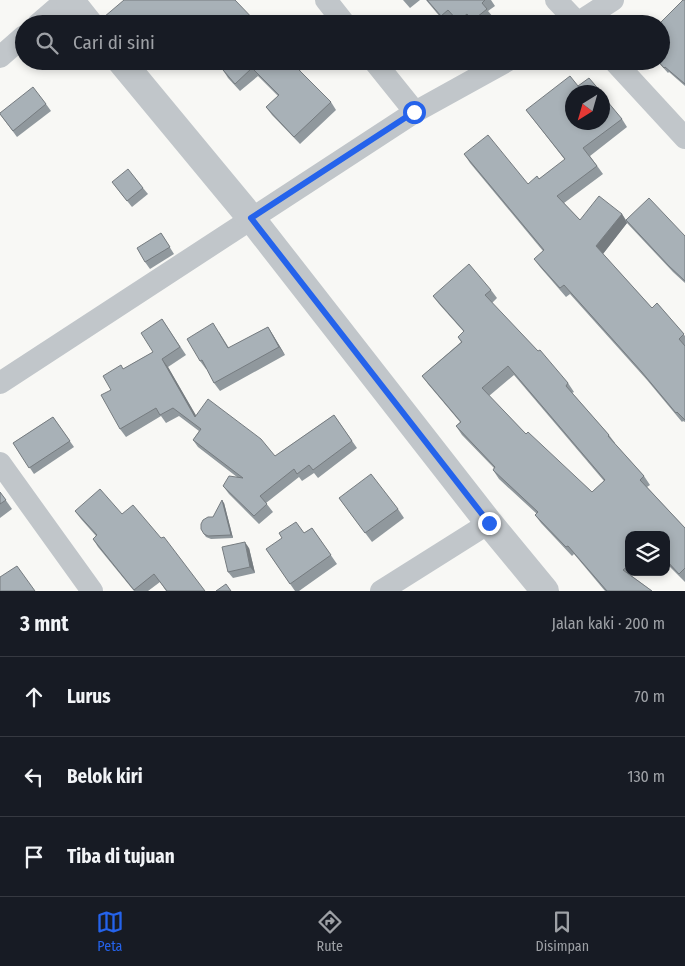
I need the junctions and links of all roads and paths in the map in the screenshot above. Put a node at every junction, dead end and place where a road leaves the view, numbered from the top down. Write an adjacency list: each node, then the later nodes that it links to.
1 (66, 0): 6 (street)
2 (70, 0): 7 (street)
3 (326, 0): 8 (street)
4 (556, 0): 9 (street)
5 (613, 0): 10 (street)
6 (48, 15)
7 (82, 15)
8 (338, 15)
9 (570, 15)
10 (590, 15)
11 (15, 44): 12 (street)
12 (0, 57)
13 (128, 70): 19 (street)
14 (381, 70): 17 (street)
15 (491, 70): 17 (street)
16 (622, 70): 18 (street)
17 (414, 112): 19 (street)
18 (685, 138)
19 (251, 218): 20 (street); 22 (street)
20 (0, 383)
21 (0, 463): 23 (street)
22 (489, 523): 24 (street); 25 (street)
23 (92, 591)
24 (381, 591)
25 (545, 591)

